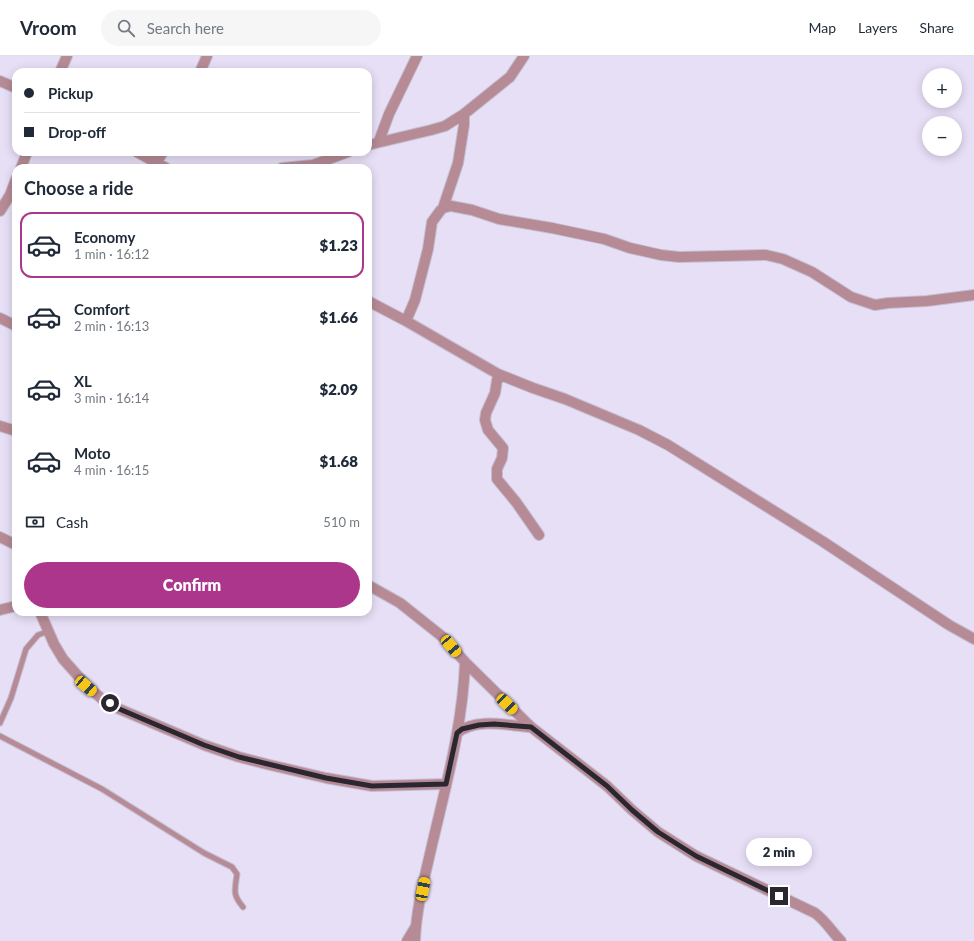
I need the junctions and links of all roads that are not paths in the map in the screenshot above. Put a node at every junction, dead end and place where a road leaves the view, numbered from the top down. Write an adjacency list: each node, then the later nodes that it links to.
1 (67, 56): 5 (street)
2 (207, 56): 6 (street)
3 (417, 56): 10 (street)
4 (524, 56): 9 (street)
5 (62, 68)
6 (202, 68)
7 (0, 81): 8 (street)
8 (12, 86)
9 (464, 114): 10 (street); 19 (street)
10 (379, 141): 11 (street)
11 (372, 143)
12 (145, 156): 15 (street)
13 (160, 156): 15 (street)
14 (336, 156): 17 (street)
15 (156, 162): 16 (street)
16 (159, 164)
17 (313, 164)
18 (12, 190): 20 (street)
19 (443, 208): 21 (street); 24 (street)
20 (0, 211)
21 (974, 295)
22 (372, 303): 24 (street)
23 (0, 318): 25 (street)
24 (406, 321): 26 (street)
25 (12, 324)
26 (498, 374): 29 (street); 37 (street)
27 (0, 426): 28 (street)
28 (12, 430)
29 (539, 535)
30 (0, 538): 31 (street)
31 (12, 542)
32 (372, 587): 38 (street)
33 (12, 607): 34 (street)
34 (0, 610)
35 (42, 616): 36 (street)
36 (48, 631): 39 (lane); 43 (street)
37 (974, 638)
38 (465, 662): 40 (street); 41 (street)
39 (0, 723)
40 (531, 727): 41 (street); 46 (street)
41 (457, 733): 43 (street)
42 (0, 736): 44 (lane)
43 (446, 784): 45 (street)
44 (243, 907)
45 (416, 926): 47 (street); 48 (street)
46 (831, 930): 49 (street); 50 (street)
47 (407, 941)
48 (416, 941)
49 (830, 941)
50 (842, 941)

